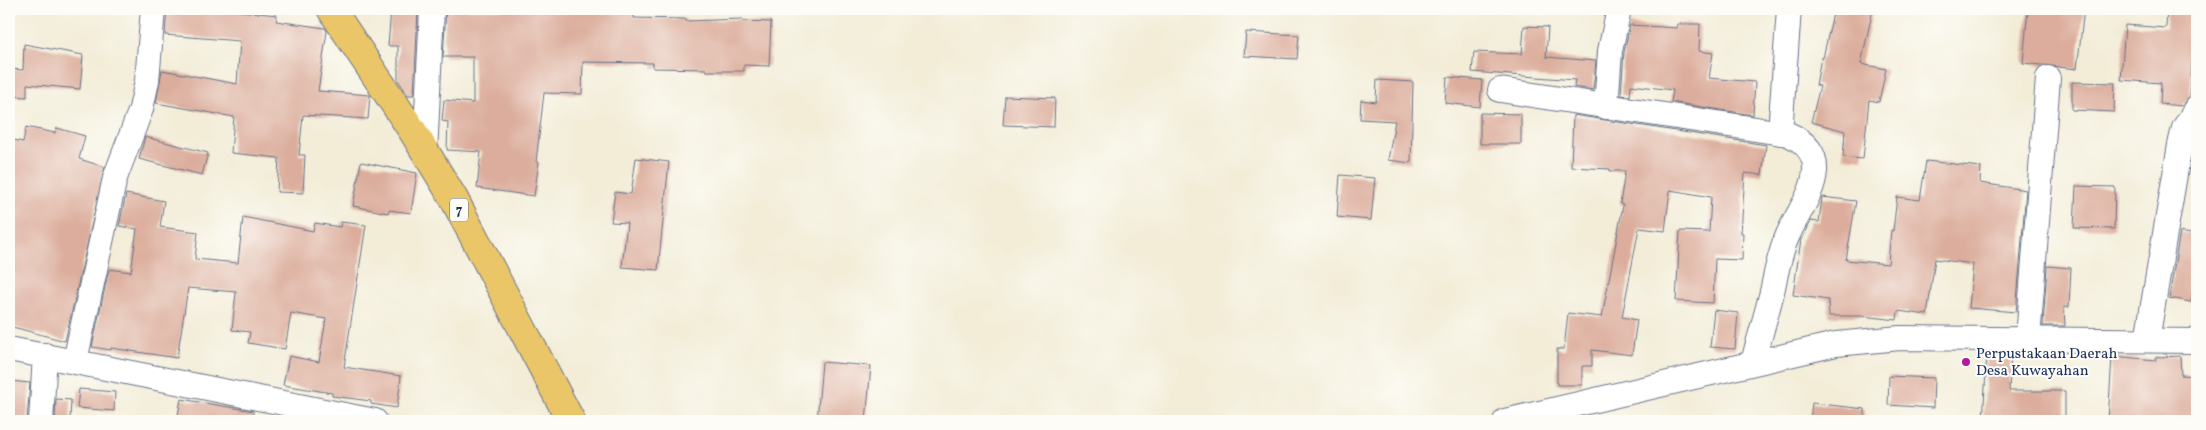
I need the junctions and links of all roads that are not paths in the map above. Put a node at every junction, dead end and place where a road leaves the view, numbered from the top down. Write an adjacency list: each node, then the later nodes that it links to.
1 (153, 9): 17 (street)
2 (331, 9): 11 (highway, 7)
3 (432, 9): 11 (street)
4 (1619, 9): 8 (street)
5 (1789, 9): 10 (street)
6 (2048, 78): 12 (street)
7 (1500, 90): 8 (street)
8 (1606, 107): 10 (street)
9 (2197, 108): 13 (street)
10 (1780, 133): 18 (street)
11 (425, 153): 21 (highway, 7)
12 (2028, 339): 13 (street); 18 (street)
13 (2147, 340): 14 (street)
14 (2197, 341)
15 (9, 349): 16 (street)
16 (45, 355): 17 (street); 19 (street)
17 (75, 361): 20 (street)
18 (1753, 362): 22 (street)
19 (41, 421)
20 (375, 421)
21 (571, 421)
22 (1505, 421)

